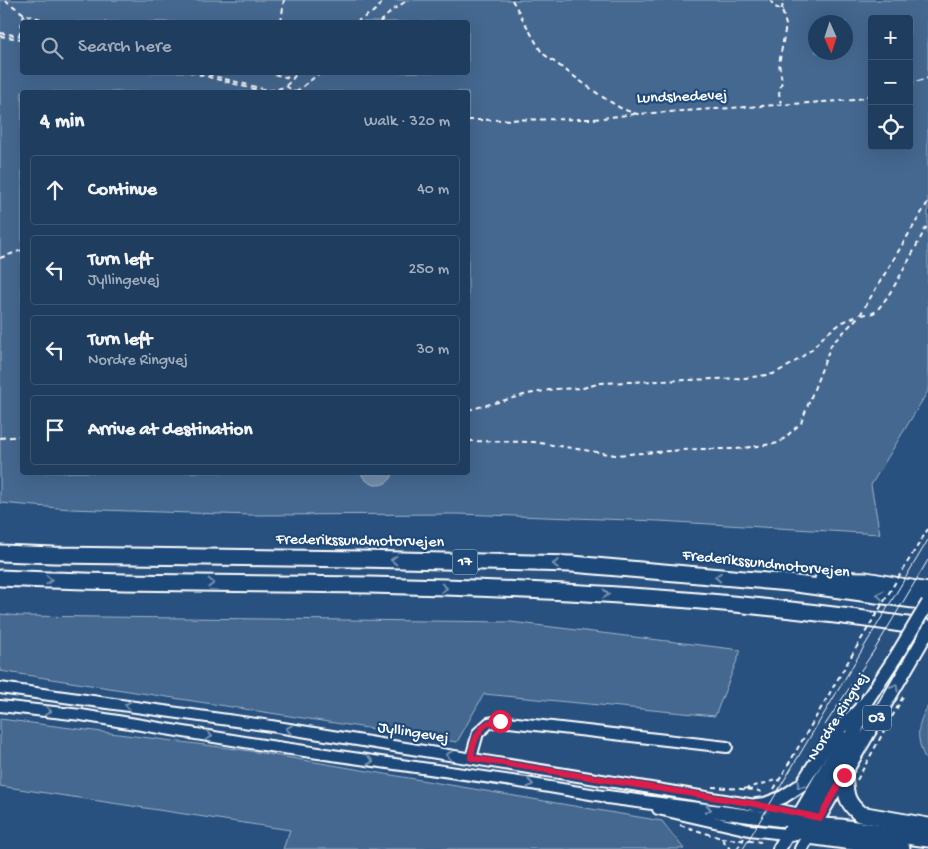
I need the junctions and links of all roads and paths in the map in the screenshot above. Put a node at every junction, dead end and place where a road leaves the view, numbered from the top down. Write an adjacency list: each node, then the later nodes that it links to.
1 (5, 0): 9 (path)
2 (284, 0): 12 (path)
3 (385, 0): 13 (path)
4 (408, 0): 14 (path)
5 (512, 0): 34 (path, Lundshedevej)
6 (770, 0): 8 (path)
7 (784, 0): 8 (path)
8 (782, 10): 33 (path)
9 (24, 14): 10 (path); 11 (path)
10 (23, 20)
11 (44, 20)
12 (281, 20)
13 (359, 20)
14 (382, 20)
15 (0, 34): 16 (path); 17 (path)
16 (20, 37)
17 (20, 37)
18 (201, 75): 27 (path)
19 (210, 75): 28 (path)
20 (279, 75): 24 (path)
21 (295, 75): 24 (path)
22 (317, 75): 31 (path)
23 (928, 78): 25 (path)
24 (293, 79): 26 (path)
25 (913, 83)
26 (286, 86): 29 (path); 30 (path)
27 (258, 90)
28 (267, 90)
29 (278, 90)
30 (292, 90)
31 (298, 90)
32 (868, 96): 33 (path, Lundshedevej)
33 (781, 104): 34 (path, Lundshedevej)
34 (637, 114): 35 (path)
35 (470, 120)
36 (928, 202): 40 (path)
37 (928, 224): 40 (path)
38 (20, 251): 39 (path)
39 (0, 258)
40 (860, 315): 41 (path); 44 (path)
41 (470, 409)
42 (20, 436): 43 (path)
43 (0, 438)
44 (470, 441)
45 (928, 529): 59 (path, bridge)
46 (0, 553): 48 (highway, Frederikssundmotorvejen / 17, one-way to 46)
47 (0, 578): 51 (highway, 17, one-way to 51)
48 (789, 583): 49 (highway); 50 (highway, Frederikssundmotorvejen / 17, one-way to 48)
49 (928, 591)
50 (928, 602): 55 (main road, Nordre Ringvej / O3, bridge)
51 (928, 630): 58 (main road, Nordre Ringvej / O3, one-way to 51)
52 (0, 688): 57 (street, Jyllingevej, one-way to 52)
53 (904, 696): 58 (path)
54 (0, 706): 61 (street, Jyllingevej, one-way to 61)
55 (863, 706): 62 (main road, Nordre Ringvej, one-way to 62); 63 (highway)
56 (727, 747): 57 (street)
57 (471, 758): 62 (street, Jyllingevej)
58 (850, 778): 63 (main road, Nordre Ringvej / O3); 64 (highway)
59 (780, 779): 60 (path); 62 (path)
60 (742, 790)
61 (607, 797): 63 (main road, one-way to 63); 65 (street, Jyllingevej)
62 (760, 804): 63 (street, Jyllingevej)
63 (808, 825): 66 (highway); 67 (highway); 68 (highway); 69 (highway)
64 (928, 826)
65 (749, 830): 67 (street, Jyllingevej); 70 (path)
66 (928, 833)
67 (788, 834): 71 (main road)
68 (928, 839)
69 (860, 843): 72 (highway); 73 (highway)
70 (738, 849)
71 (779, 849)
72 (832, 849)
73 (902, 849)

